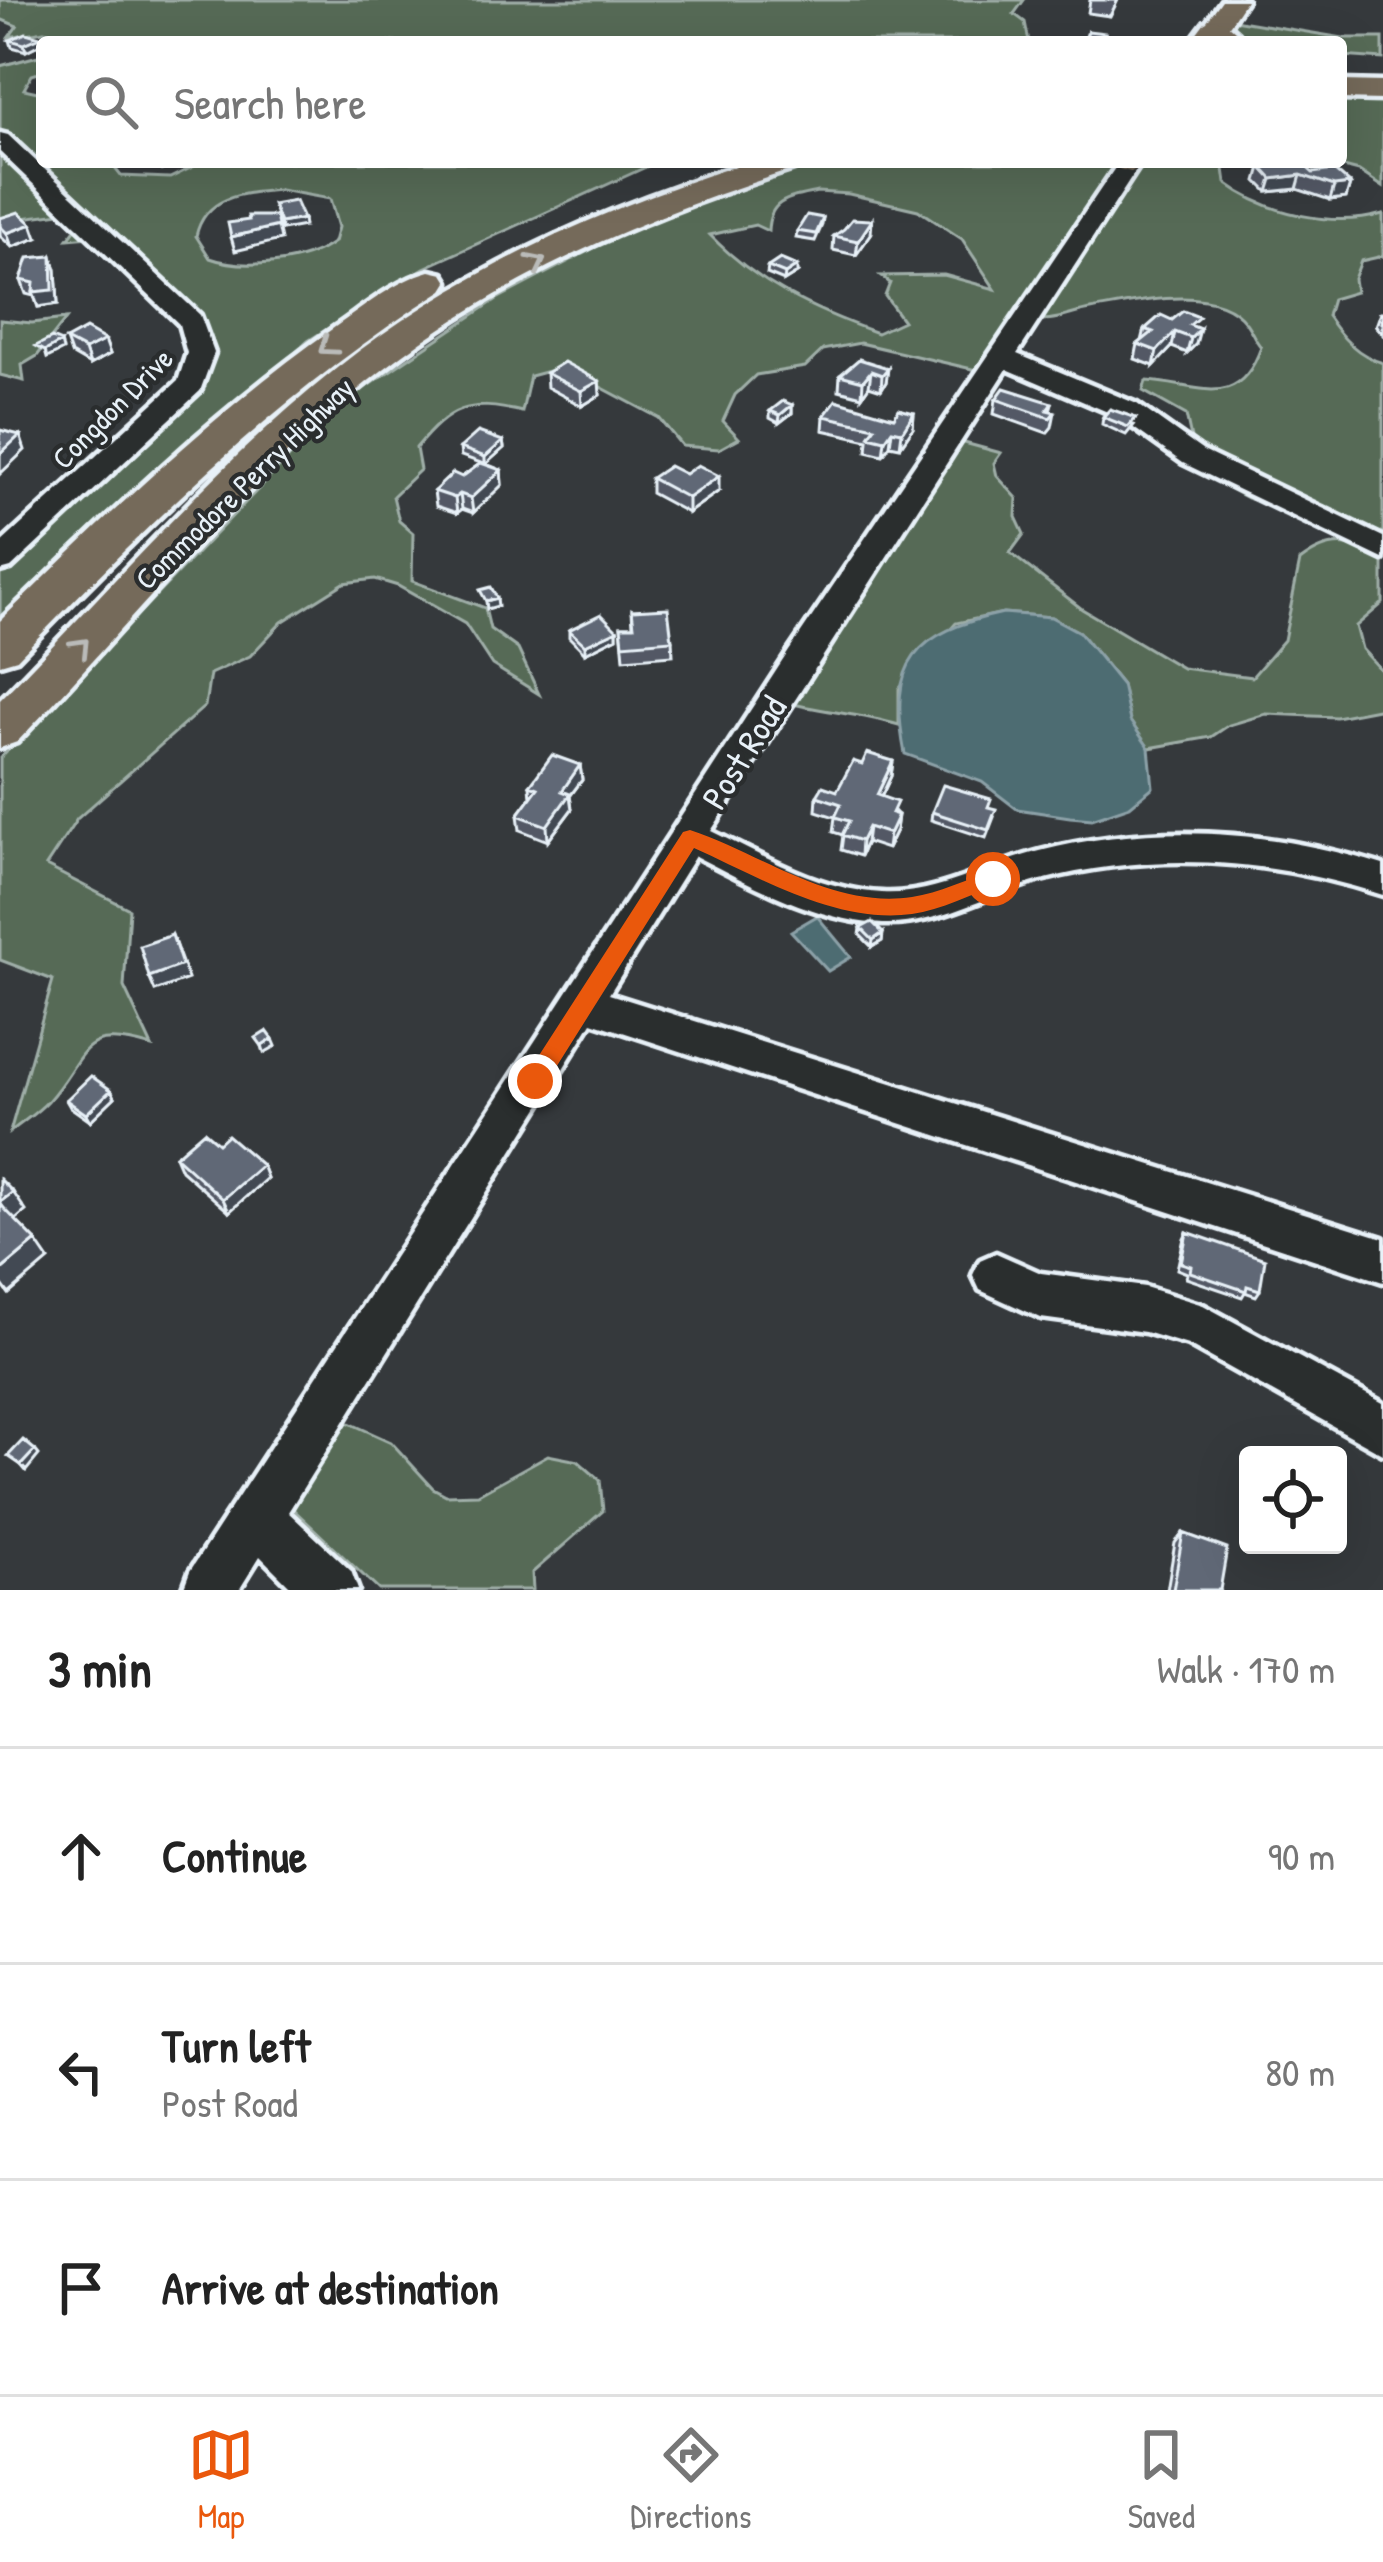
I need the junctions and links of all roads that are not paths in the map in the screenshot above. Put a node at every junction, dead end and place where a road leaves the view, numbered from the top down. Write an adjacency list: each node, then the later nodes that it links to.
1 (1234, 0): 2 (main road)
2 (1217, 36)
3 (1347, 69): 4 (highway)
4 (1383, 69)
5 (1347, 91): 6 (highway)
6 (1383, 91)
7 (0, 140): 16 (street, Congdon Drive)
8 (676, 168): 11 (highway, Commodore Perry Highway)
9 (764, 168): 11 (highway, Commodore Perry Highway, one-way to 9)
10 (1126, 168): 14 (street, Post Road)
11 (466, 281): 12 (highway, Commodore Perry Highway); 13 (highway, Commodore Perry Highway)
12 (393, 304): 13 (highway); 17 (highway, Commodore Perry Highway, one-way to 17)
13 (433, 320): 18 (highway, Commodore Perry Highway, one-way to 13)
14 (1001, 357): 15 (street); 19 (street, Post Road)
15 (1383, 549)
16 (0, 561)
17 (0, 648)
18 (0, 730)
19 (690, 837): 20 (street); 21 (street, Post Road)
20 (1383, 880)
21 (584, 1003): 22 (street); 25 (street, Post Road)
22 (1383, 1260)
23 (996, 1275): 24 (street)
24 (1383, 1429)
25 (256, 1516): 26 (street, Post Road); 27 (street)
26 (208, 1590)
27 (332, 1590)

